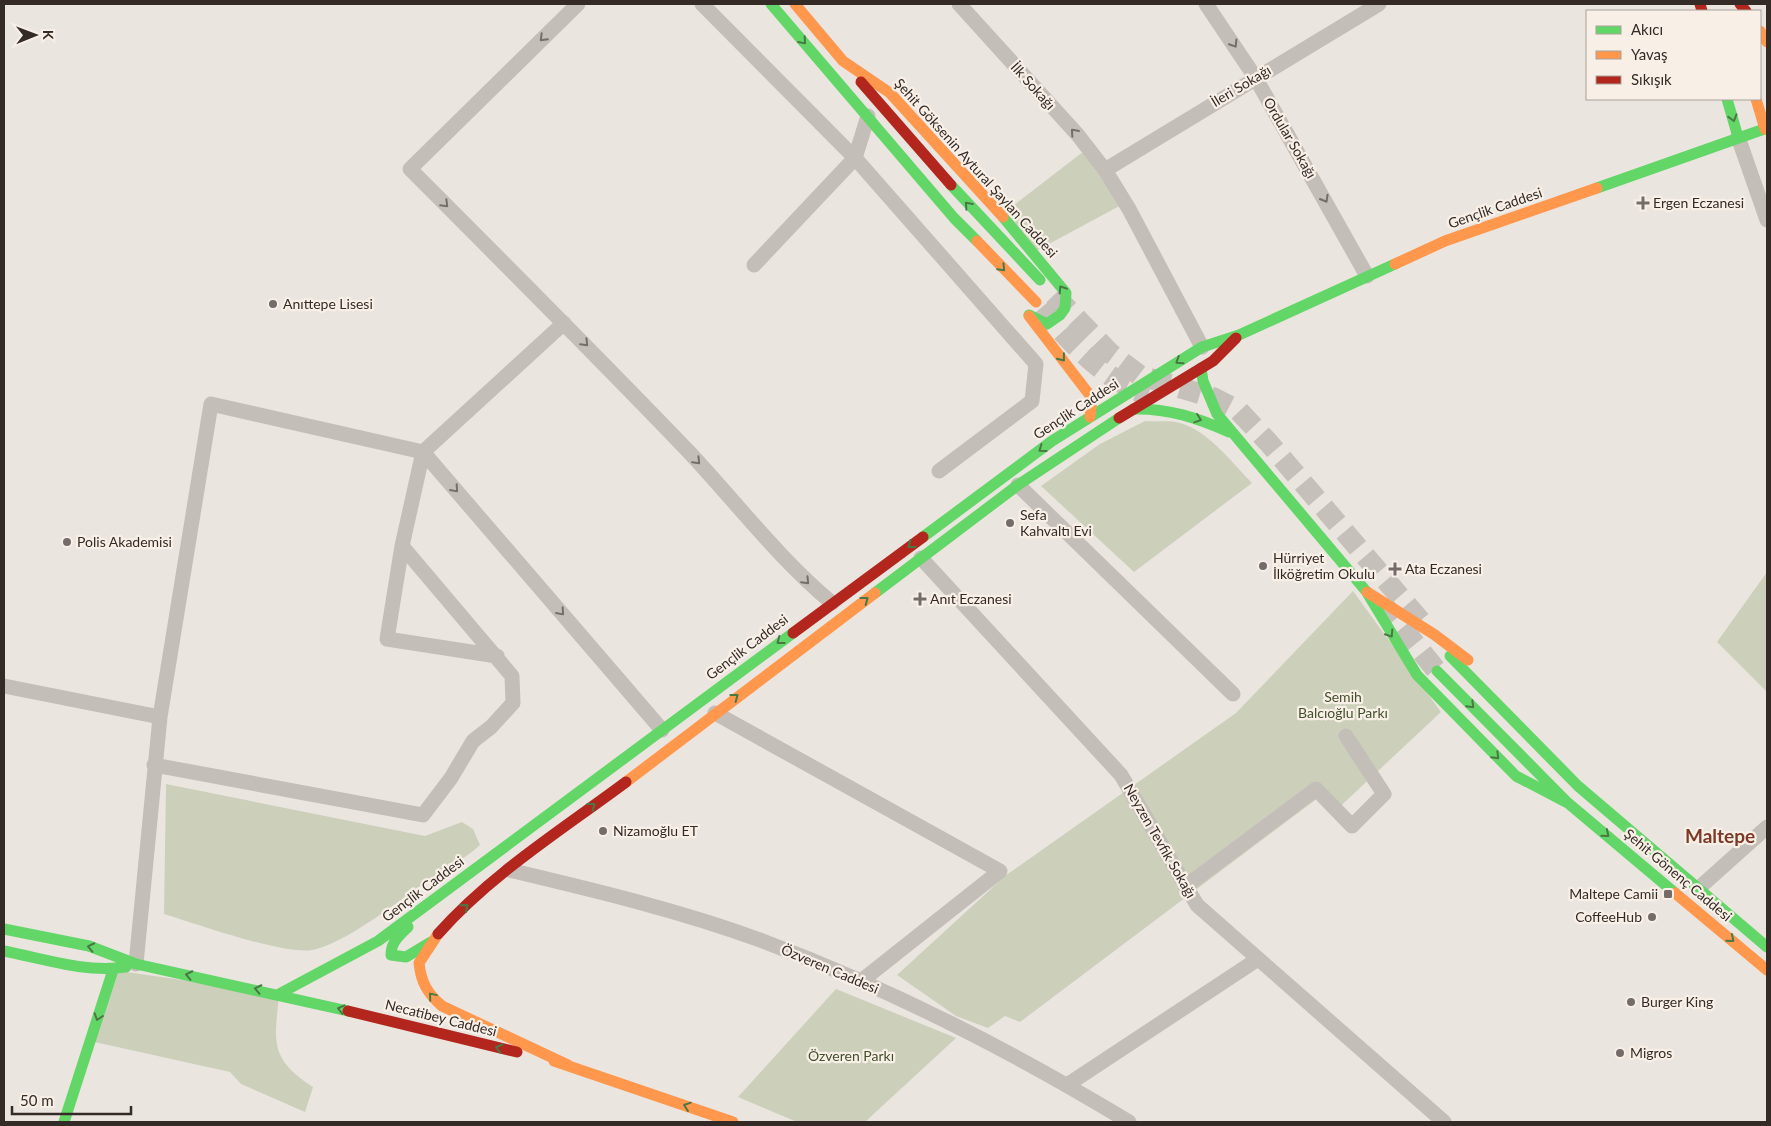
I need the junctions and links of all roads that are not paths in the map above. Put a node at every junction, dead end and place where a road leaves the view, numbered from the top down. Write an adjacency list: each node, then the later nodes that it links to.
1 (578, 4): 23 (street, one-way to 23)
2 (702, 4): 15 (street)
3 (771, 4): 12 (main road, one-way to 12)
4 (795, 4): 8 (main road, Şehit Göksenin Aytural Şaylan Caddesi)
5 (959, 4): 16 (street, İlk Sokağı, one-way to 5)
6 (1206, 4): 9 (street, Ordular Sokağı, one-way to 9)
7 (1379, 4): 9 (street, İleri Sokağı)
8 (843, 62): 21 (main road, one-way to 8); 28 (main road, Şehit Göksenin Aytural Şaylan Caddesi)
9 (1255, 77): 16 (street, İleri Sokağı); 19 (street, Ordular Sokağı, one-way to 19)
10 (1727, 100): 14 (main road, one-way to 14)
11 (1756, 100): 13 (main road)
12 (868, 116): 15 (street); 20 (main road); 22 (main road, one-way to 22)
13 (1766, 128): 14 (main road, Gençlik Caddesi)
14 (1738, 137): 17 (street); 19 (main road, Gençlik Caddesi)
15 (855, 158): 18 (street); 31 (street)
16 (1105, 170): 25 (street, İlk Sokağı)
17 (1767, 220)
18 (754, 265)
19 (1367, 276): 24 (main road, Gençlik Caddesi)
20 (1004, 286)
21 (1050, 291)
22 (1036, 302)
23 (564, 322): 30 (street); 36 (street, one-way to 36)
24 (1239, 335): 25 (main road, Gençlik Caddesi); 26 (main road, Gençlik Caddesi)
25 (1202, 347): 28 (main road, Gençlik Caddesi, one-way to 28)
26 (1202, 368): 27 (main road, Gençlik Caddesi); 29 (main road)
27 (1133, 409): 29 (main road, one-way to 29); 32 (main road, Gençlik Caddesi)
28 (1090, 417): 36 (main road, Gençlik Caddesi, one-way to 36)
29 (1235, 435): 35 (main road)
30 (423, 452): 33 (street); 43 (street); 44 (street, one-way to 44)
31 (939, 471)
32 (1018, 485): 34 (main road, Gençlik Caddesi); 41 (street)
33 (402, 546): 37 (street); 37 (street)
34 (921, 558): 42 (main road, Gençlik Caddesi, one-way to 34); 51 (street, Neyzen Tevfik Sokağı)
35 (1366, 592): 47 (main road); 48 (main road, one-way to 48)
36 (832, 603): 44 (main road, Gençlik Caddesi, one-way to 44)
37 (497, 656): 46 (street)
38 (1450, 656): 47 (main road)
39 (1437, 671): 48 (main road, one-way to 48)
40 (4, 686): 43 (street)
41 (1233, 694)
42 (715, 713): 50 (main road, Gençlik Caddesi, one-way to 42); 62 (street)
43 (160, 717): 46 (street)
44 (662, 730): 53 (main road, Gençlik Caddesi)
45 (1346, 736): 51 (street)
46 (154, 765): 59 (street)
47 (1578, 786): 52 (main road, Şehit Gönenç Caddesi)
48 (1568, 804): 61 (main road, Şehit Gönenç Caddesi, one-way to 61)
49 (1767, 827): 52 (street)
50 (509, 870): 55 (main road, Gençlik Caddesi, one-way to 50); 62 (street, Özveren Caddesi)
51 (1186, 886): 58 (street, Neyzen Tevfik Sokağı)
52 (1699, 888): 56 (main road, Şehit Gönenç Caddesi)
53 (441, 895): 55 (main road); 63 (main road, Gençlik Caddesi)
54 (4, 929): 59 (main road, Necatibey Caddesi, one-way to 54)
55 (431, 942): 64 (main road, one-way to 55)
56 (1767, 947)
57 (4, 951): 60 (main road, Necatibey Caddesi)
58 (1258, 959): 65 (street); 69 (street, Neyzen Tevfik Sokağı)
59 (136, 964): 60 (main road, Necatibey Caddesi); 63 (main road, Necatibey Caddesi, one-way to 59)
60 (113, 970): 66 (main road, one-way to 66)
61 (1767, 970)
62 (860, 982): 65 (street, Özveren Caddesi)
63 (279, 994): 64 (main road, Necatibey Caddesi, one-way to 63)
64 (568, 1065): 67 (main road, Necatibey Caddesi, one-way to 64)
65 (1067, 1084): 68 (street, Özveren Caddesi)
66 (64, 1122)
67 (734, 1122)
68 (1129, 1122)
69 (1444, 1122)

